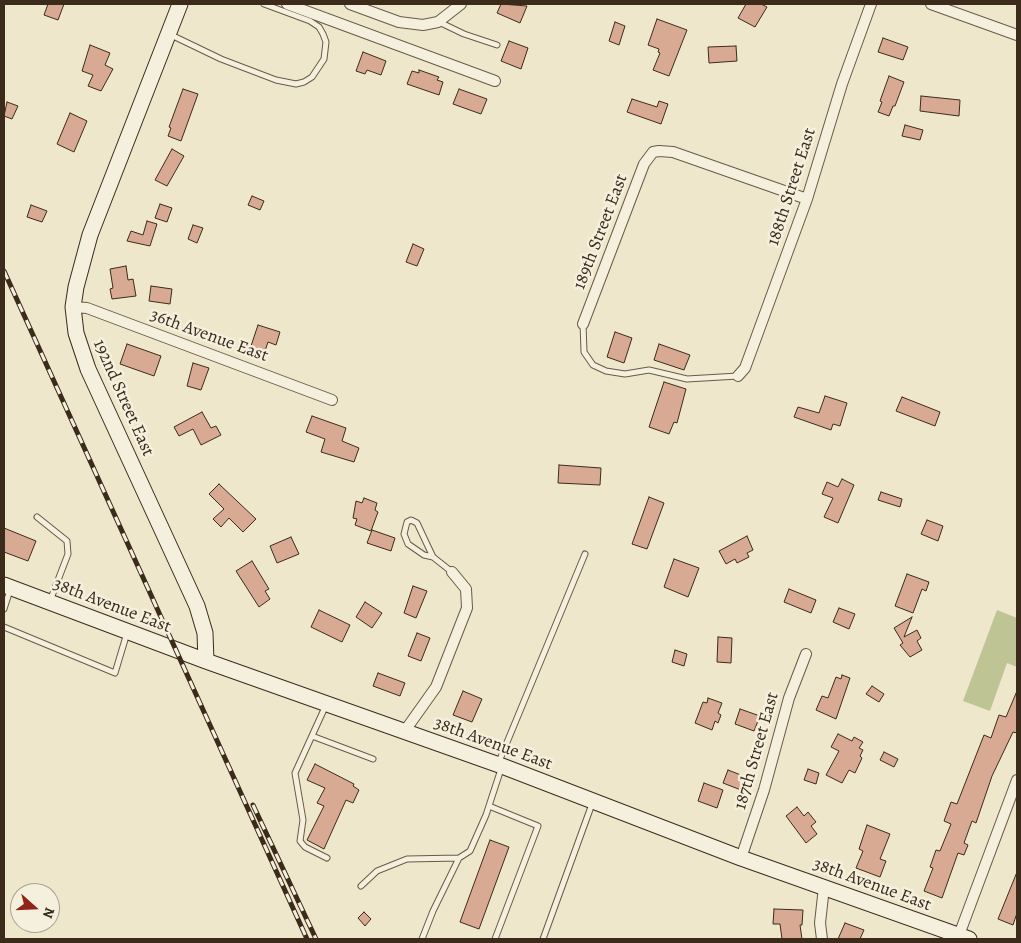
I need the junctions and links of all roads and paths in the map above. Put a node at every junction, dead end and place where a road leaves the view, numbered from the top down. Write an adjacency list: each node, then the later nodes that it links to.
1 (180, 4): 9 (street, 192nd Street East)
2 (264, 4): 9 (lane)
3 (287, 4): 12 (street)
4 (350, 4): 8 (street)
5 (461, 4): 8 (street)
6 (871, 4): 13 (street, 188th Street East)
7 (931, 4): 10 (street)
8 (438, 22): 11 (lane)
9 (169, 34): 14 (street, 192nd Street East)
10 (1017, 35)
11 (497, 44)
12 (494, 81)
13 (807, 199): 15 (street, 189th Street East); 16 (street, 188th Street East)
14 (73, 307): 17 (street, 36th Avenue East); 28 (street, 192nd Street East)
15 (583, 324): 16 (lane)
16 (738, 376)
17 (332, 400)
18 (37, 517): 23 (lane)
19 (585, 554): 33 (lane)
20 (433, 558): 20 (lane); 21 (lane)
21 (452, 572): 30 (street)
22 (8, 586): 23 (street, 38th Avenue East); 24 (lane)
23 (49, 602): 26 (street, 38th Avenue East)
24 (4, 609)
25 (4, 627): 26 (lane)
26 (128, 632): 28 (street, 38th Avenue East)
27 (806, 654): 39 (street, 187th Street East)
28 (206, 661): 29 (street, 38th Avenue East)
29 (326, 704): 30 (street, 38th Avenue East); 31 (lane)
30 (404, 732): 33 (street, 38th Avenue East)
31 (312, 736): 32 (lane); 37 (lane)
32 (373, 759)
33 (500, 765): 35 (street, 38th Avenue East); 36 (lane)
34 (1017, 780): 42 (street)
35 (593, 801): 39 (street, 38th Avenue East); 45 (lane)
36 (489, 806): 38 (lane); 44 (lane)
37 (327, 858)
38 (459, 858): 40 (lane); 43 (lane)
39 (741, 858): 41 (street, 38th Avenue East)
40 (361, 886)
41 (824, 887): 42 (street, 38th Avenue East); 46 (street)
42 (964, 938)
43 (422, 939)
44 (495, 939)
45 (543, 939)
46 (822, 939)

